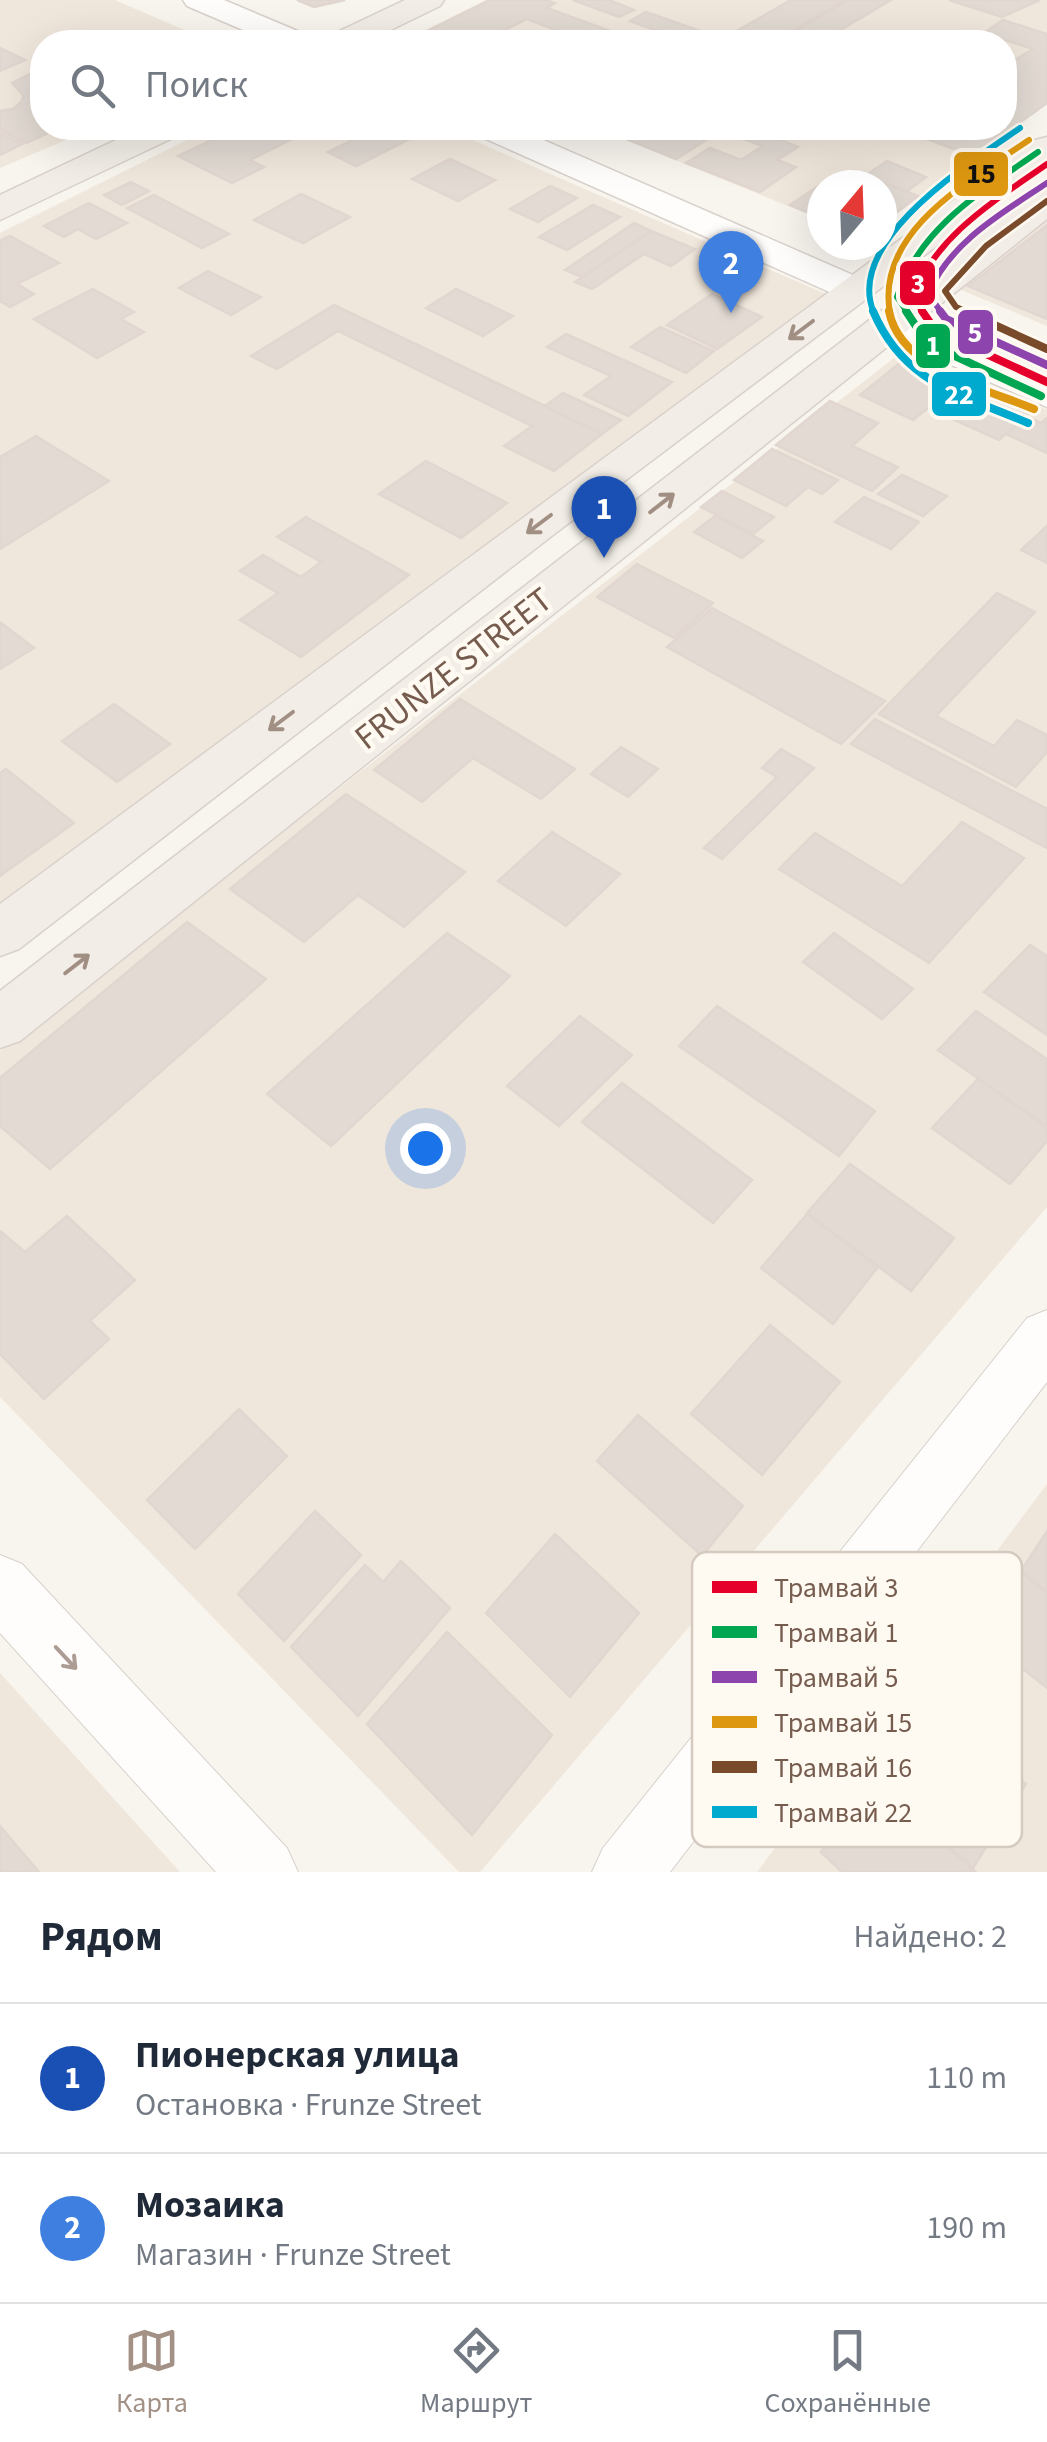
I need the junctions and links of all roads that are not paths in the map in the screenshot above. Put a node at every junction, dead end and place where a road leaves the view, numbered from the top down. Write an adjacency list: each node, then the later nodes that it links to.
1 (198, 0): 3 (main road)
2 (429, 0): 4 (main road)
3 (268, 30)
4 (367, 30)
5 (141, 140): 9 (main road)
6 (516, 140): 10 (main road)
7 (1047, 146): 10 (main road, FRUNZE STREET)
8 (1047, 201): 11 (main road, FRUNZE STREET)
9 (0, 209)
10 (856, 290): 11 (main road); 14 (main road, FRUNZE STREET, one-way to 14)
11 (902, 315): 12 (main road); 13 (main road); 15 (main road, FRUNZE STREET, one-way to 11)
12 (1047, 364)
13 (1047, 395)
14 (0, 934)
15 (0, 1024)
16 (1047, 1337): 17 (street)
17 (879, 1552)
18 (0, 1586): 20 (street, one-way to 20)
19 (692, 1790): 21 (street)
20 (263, 1872)
21 (628, 1872)

